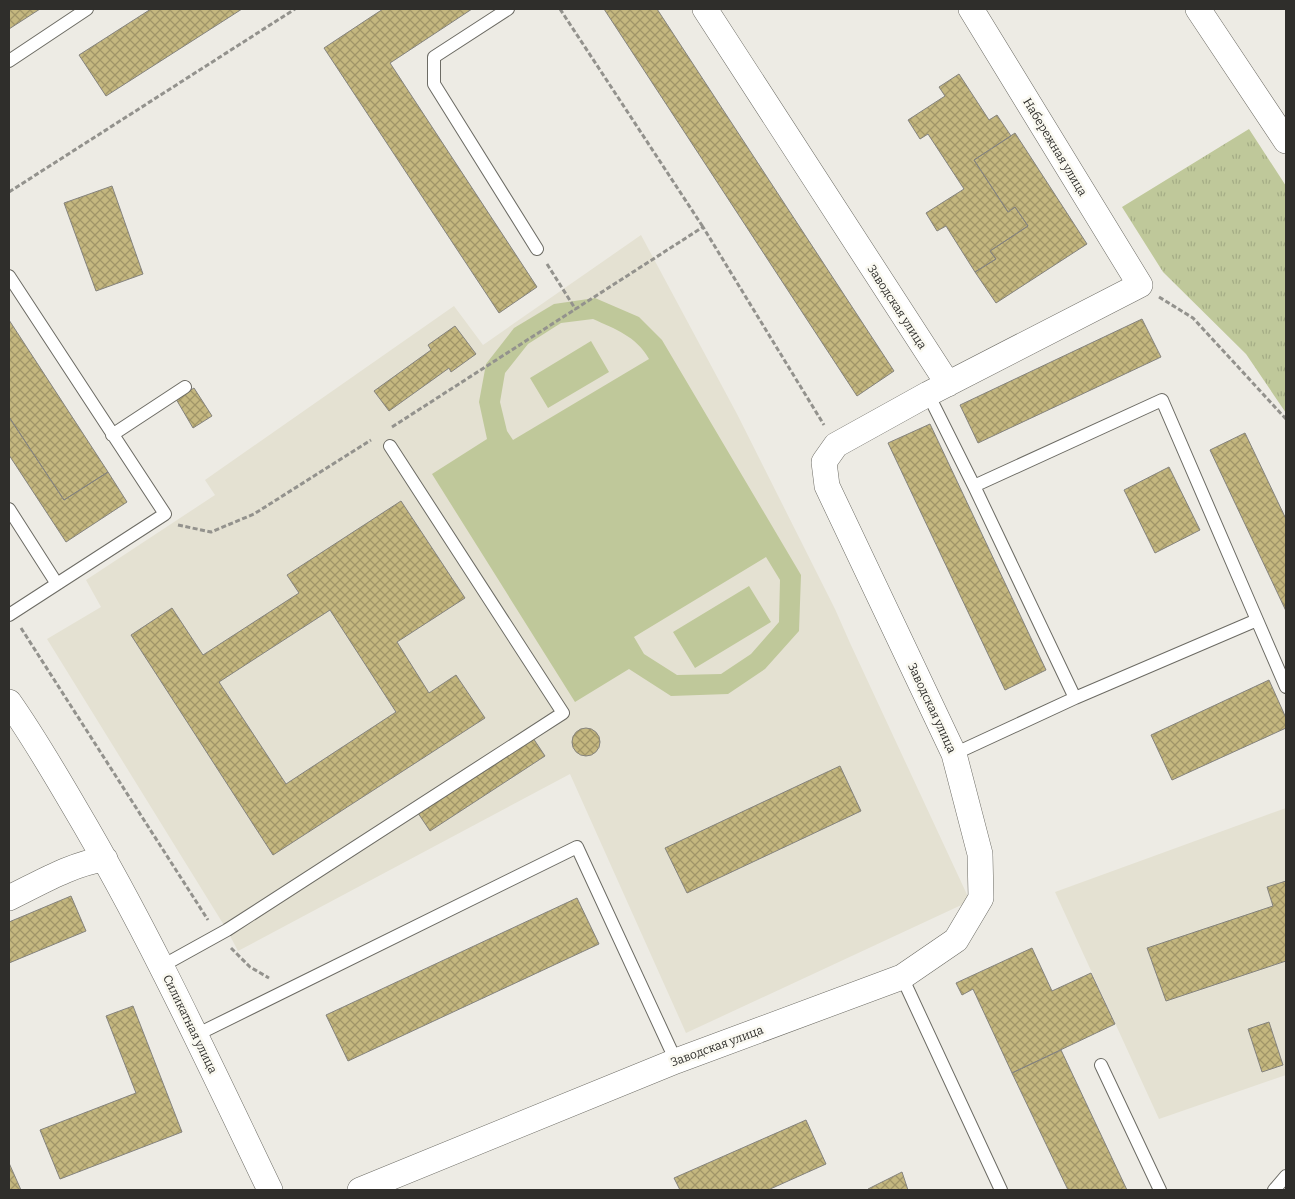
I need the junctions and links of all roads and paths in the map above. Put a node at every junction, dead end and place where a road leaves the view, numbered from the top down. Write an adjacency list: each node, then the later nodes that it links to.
1 (294, 9): 10 (path)
2 (508, 9): 12 (lane)
3 (560, 9): 11 (path)
4 (705, 9): 17 (street, Заводская улица)
5 (971, 9): 14 (street, Набережная улица)
6 (1198, 9): 9 (street)
7 (79, 11): 8 (lane)
8 (9, 60)
9 (1286, 141)
10 (9, 192)
11 (703, 227): 15 (path); 22 (path)
12 (537, 249): 15 (path)
13 (9, 276): 20 (lane)
14 (1140, 285): 17 (street); 18 (path)
15 (576, 310): 19 (path)
16 (185, 387): 20 (lane)
17 (938, 390): 22 (street); 24 (lane)
18 (1286, 419)
19 (389, 429)
20 (112, 435): 26 (lane)
21 (372, 439): 26 (path)
22 (836, 445): 33 (street, Заводская улица)
23 (390, 446): 36 (lane)
24 (974, 486): 29 (lane); 31 (lane)
25 (9, 509): 27 (lane)
26 (165, 514): 27 (lane)
27 (56, 584): 28 (lane)
28 (10, 614): 36 (path)
29 (1256, 620): 30 (lane); 31 (lane)
30 (1286, 687)
31 (1075, 698): 33 (lane)
32 (9, 702): 34 (street, Силикатная улица)
33 (954, 754): 38 (street, Заводская улица)
34 (105, 860): 35 (street); 37 (street, Силикатная улица)
35 (9, 898)
36 (218, 935): 37 (lane); 39 (path)
37 (162, 966): 40 (street, Силикатная улица)
38 (902, 977): 41 (street, Заводская улица); 46 (lane)
39 (289, 990): 40 (lane); 41 (lane)
40 (196, 1035): 44 (street, Силикатная улица)
41 (676, 1061): 45 (street, Заводская улица)
42 (1101, 1065): 47 (lane)
43 (1286, 1176): 48 (lane)
44 (270, 1190)
45 (360, 1190)
46 (1001, 1190)
47 (1160, 1190)
48 (1274, 1190)

